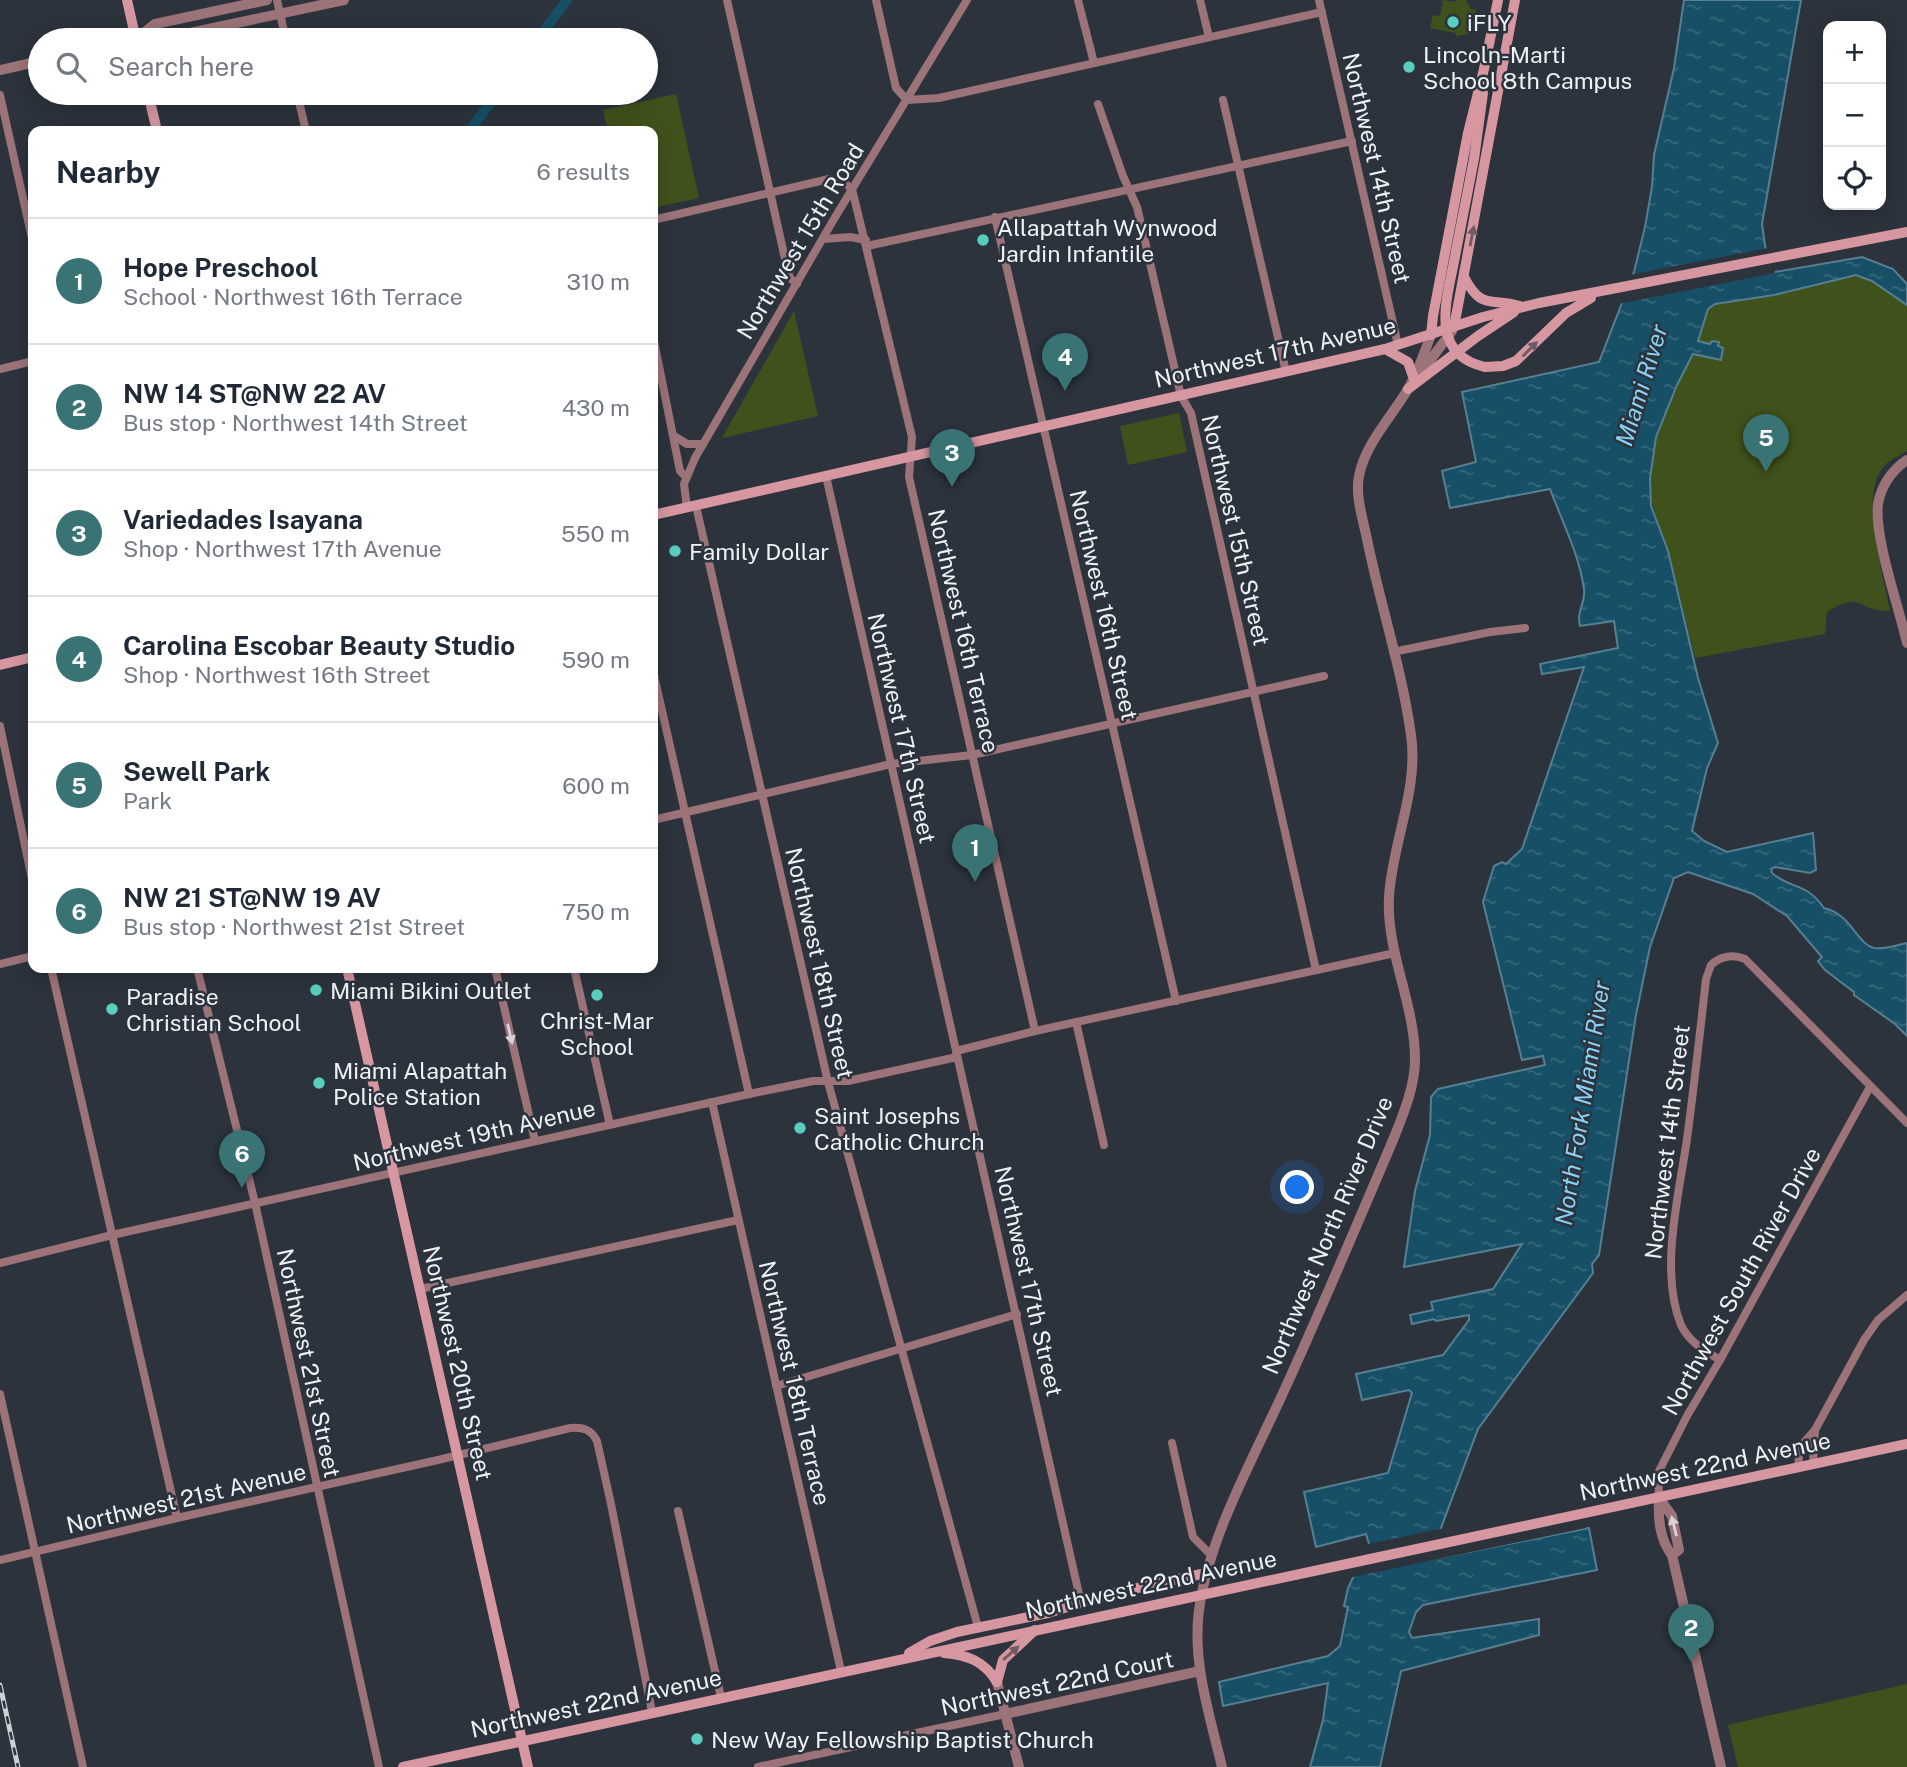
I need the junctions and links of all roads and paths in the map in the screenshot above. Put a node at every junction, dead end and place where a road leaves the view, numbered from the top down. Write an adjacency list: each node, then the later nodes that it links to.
1 (127, 0): 15 (main road)
2 (267, 0): 16 (street)
3 (277, 0): 14 (street)
4 (344, 0): 14 (street)
5 (727, 0): 36 (street)
6 (876, 0): 25 (street)
7 (967, 0): 25 (street, Northwest 15th Road)
8 (1079, 0): 20 (street)
9 (1200, 0): 19 (street)
10 (1319, 0): 13 (street, Northwest 14th Street)
11 (1498, 0): 12 (main road); 22 (main road, Northwest North River Drive)
12 (1515, 4): 44 (main road, Northwest North River Drive, one-way to 12)
13 (1322, 12): 19 (street); 32 (street, Northwest 14th Street)
14 (280, 13): 17 (street); 18 (street)
15 (132, 28)
16 (150, 28)
17 (212, 28)
18 (283, 28)
19 (1209, 37): 20 (street)
20 (1094, 63): 25 (street)
21 (28, 64): 23 (street)
22 (1485, 69): 46 (main road, one-way to 46, bridge); 49 (main road, Northwest North River Drive)
23 (0, 70)
24 (0, 95): 39 (street)
25 (907, 100): 34 (street, Northwest 15th Road)
26 (1223, 100): 33 (street)
27 (1098, 104): 35 (street, Northwest 15th Street)
28 (151, 105): 30 (main road)
29 (300, 105): 31 (street)
30 (156, 126)
31 (305, 126)
32 (1352, 141): 33 (street); 50 (street, Northwest 14th Street)
33 (1239, 167): 35 (street); 55 (street)
34 (852, 189): 36 (street); 42 (street, Northwest 15th Road); 43 (street, Northwest 16th Terrace)
35 (1130, 190): 37 (street); 57 (street, Northwest 15th Street)
36 (770, 193): 38 (street); 45 (street)
37 (995, 217): 43 (street); 58 (street, Northwest 16th Street)
38 (658, 219)
39 (28, 221)
40 (1907, 223): 41 (main road)
41 (1901, 234): 46 (main road, Northwest 17th Avenue)
42 (823, 239): 43 (street); 45 (street, Northwest 15th Road)
43 (867, 243): 61 (street, Northwest 16th Terrace)
44 (1464, 276): 47 (main road); 48 (main road, Northwest North River Drive)
45 (797, 284): 60 (street, Northwest 15th Road)
46 (1605, 292): 47 (main road, Northwest 17th Avenue)
47 (1523, 307): 48 (main road, Northwest 17th Avenue); 56 (main road)
48 (1454, 327): 49 (main road, Northwest 17th Avenue); 56 (street, Northwest North River Drive)
49 (1431, 335): 50 (main road, Northwest 17th Avenue); 56 (street, Northwest North River Drive)
50 (1398, 345): 51 (main road, Northwest 17th Avenue)
51 (1385, 349): 55 (main road, Northwest 17th Avenue); 56 (main road)
52 (658, 360): 59 (street)
53 (28, 362): 54 (street)
54 (0, 369)
55 (1286, 372): 57 (main road, Northwest 17th Avenue)
56 (1411, 384): 70 (street, Northwest North River Drive)
57 (1181, 396): 58 (main road, Northwest 17th Avenue); 74 (street, Northwest 15th Street)
58 (1044, 427): 61 (main road, Northwest 17th Avenue); 76 (street, Northwest 16th Street)
59 (674, 436): 60 (street); 64 (street)
60 (704, 444): 64 (street, Northwest 15th Road)
61 (911, 457): 63 (main road, Northwest 17th Avenue); 78 (street, Northwest 16th Terrace)
62 (1907, 460): 67 (street)
63 (826, 476): 65 (main road, Northwest 17th Avenue); 79 (street, Northwest 17th Street)
64 (686, 477): 65 (street)
65 (692, 507): 66 (main road, Northwest 17th Avenue); 80 (street, Northwest 18th Street)
66 (658, 515)
67 (1903, 613): 69 (street)
68 (1525, 628): 70 (street)
69 (1907, 643)
70 (1393, 652): 84 (street, Northwest North River Drive)
71 (28, 658): 72 (main road)
72 (0, 665)
73 (1324, 676): 74 (street)
74 (1255, 691): 76 (street); 87 (street, Northwest 15th Street)
75 (658, 692): 81 (street)
76 (1112, 723): 78 (street); 93 (street, Northwest 16th Street)
77 (0, 726): 83 (street)
78 (972, 755): 79 (street); 95 (street, Northwest 16th Terrace)
79 (891, 764): 80 (street); 96 (street, Northwest 17th Street)
80 (761, 794): 81 (street); 97 (street, Northwest 18th Street)
81 (686, 812): 82 (street); 99 (street)
82 (658, 819)
83 (28, 860)
84 (1395, 953): 87 (street, Northwest 19th Avenue); 128 (street, Northwest North River Drive)
85 (28, 957): 86 (street)
86 (0, 964)
87 (1316, 970): 93 (street, Northwest 19th Avenue)
88 (52, 973): 108 (street)
89 (198, 973): 106 (street, Northwest 21st Street)
90 (348, 973): 105 (main road, Northwest 20th Street)
91 (496, 973): 103 (street, one-way to 103)
92 (575, 973): 102 (street)
93 (1176, 1001): 94 (street, Northwest 19th Avenue)
94 (1076, 1022): 95 (street, Northwest 19th Avenue); 104 (street)
95 (1035, 1031): 96 (street, Northwest 19th Avenue)
96 (957, 1054): 97 (street, Northwest 19th Avenue); 112 (street, Northwest 17th Street)
97 (828, 1082): 99 (street, Northwest 19th Avenue); 113 (street, Northwest 18th Street)
98 (1870, 1087): 101 (street); 114 (street, Northwest South River Drive); 114 (street, Northwest 14th Street)
99 (749, 1094): 100 (street, Northwest 19th Avenue)
100 (712, 1102): 102 (street, Northwest 19th Avenue); 107 (street, Northwest 18th Terrace)
101 (1907, 1124)
102 (610, 1125): 103 (street, Northwest 19th Avenue)
103 (535, 1141): 105 (street, Northwest 19th Avenue)
104 (1104, 1145)
105 (394, 1172): 106 (street, Northwest 19th Avenue); 110 (main road, Northwest 20th Street)
106 (255, 1203): 108 (street, Northwest 19th Avenue); 123 (street, Northwest 21st Street)
107 (738, 1220): 110 (street); 115 (street, Northwest 18th Terrace)
108 (111, 1236): 109 (street, Northwest 19th Avenue); 126 (street)
109 (0, 1263)
110 (420, 1289): 120 (main road, Northwest 20th Street)
111 (1907, 1295): 117 (street)
112 (1017, 1314): 113 (street); 131 (street, Northwest 17th Street)
113 (901, 1348): 115 (street); 132 (street, Northwest 18th Street)
114 (1720, 1360): 124 (street, Northwest South River Drive)
115 (776, 1386): 136 (street, Northwest 18th Terrace)
116 (0, 1394): 127 (street)
117 (1815, 1430): 121 (street); 122 (street)
118 (1172, 1443): 128 (street)
119 (1907, 1444): 121 (main road, Northwest 22nd Avenue)
120 (457, 1455): 123 (street, Northwest 21st Avenue); 140 (street, Northwest 21st Avenue); 142 (main road, Northwest 20th Street)
121 (1813, 1464): 122 (main road, Northwest 22nd Avenue)
122 (1798, 1467): 124 (main road, Northwest 22nd Avenue)
123 (317, 1488): 126 (street, Northwest 21st Avenue); 144 (street, Northwest 21st Street)
124 (1658, 1497): 133 (main road, Northwest 22nd Avenue, bridge); 150 (street)
125 (678, 1511): 139 (street)
126 (177, 1518): 127 (street, Northwest 21st Avenue)
127 (35, 1551): 129 (street, Northwest 21st Avenue); 143 (street)
128 (1211, 1555): 130 (street, Northwest North River Drive)
129 (0, 1560)
130 (1206, 1573): 131 (main road); 137 (street, Northwest North River Drive)
131 (1081, 1603): 132 (main road)
132 (978, 1628): 135 (main road)
133 (1035, 1630): 134 (main road, Northwest 22nd Avenue); 138 (main road, one-way to 133)
134 (930, 1652): 135 (main road, Northwest 22nd Avenue); 138 (main road)
135 (900, 1659): 136 (main road, Northwest 22nd Avenue)
136 (841, 1671): 139 (main road, Northwest 22nd Avenue)
137 (1200, 1671): 141 (street, Northwest 22nd Court); 149 (street, Northwest North River Drive)
138 (997, 1682): 141 (street)
139 (721, 1698): 140 (main road, Northwest 22nd Avenue)
140 (652, 1712): 142 (main road, Northwest 22nd Avenue)
141 (1005, 1714): 147 (street, Northwest 22nd Court); 148 (street)
142 (522, 1740): 145 (main road, Northwest 22nd Avenue); 146 (main road, Northwest 20th Street)
143 (83, 1767)
144 (379, 1767)
145 (403, 1767)
146 (528, 1767)
147 (758, 1767)
148 (1019, 1767)
149 (1222, 1767)
150 (1721, 1767)

